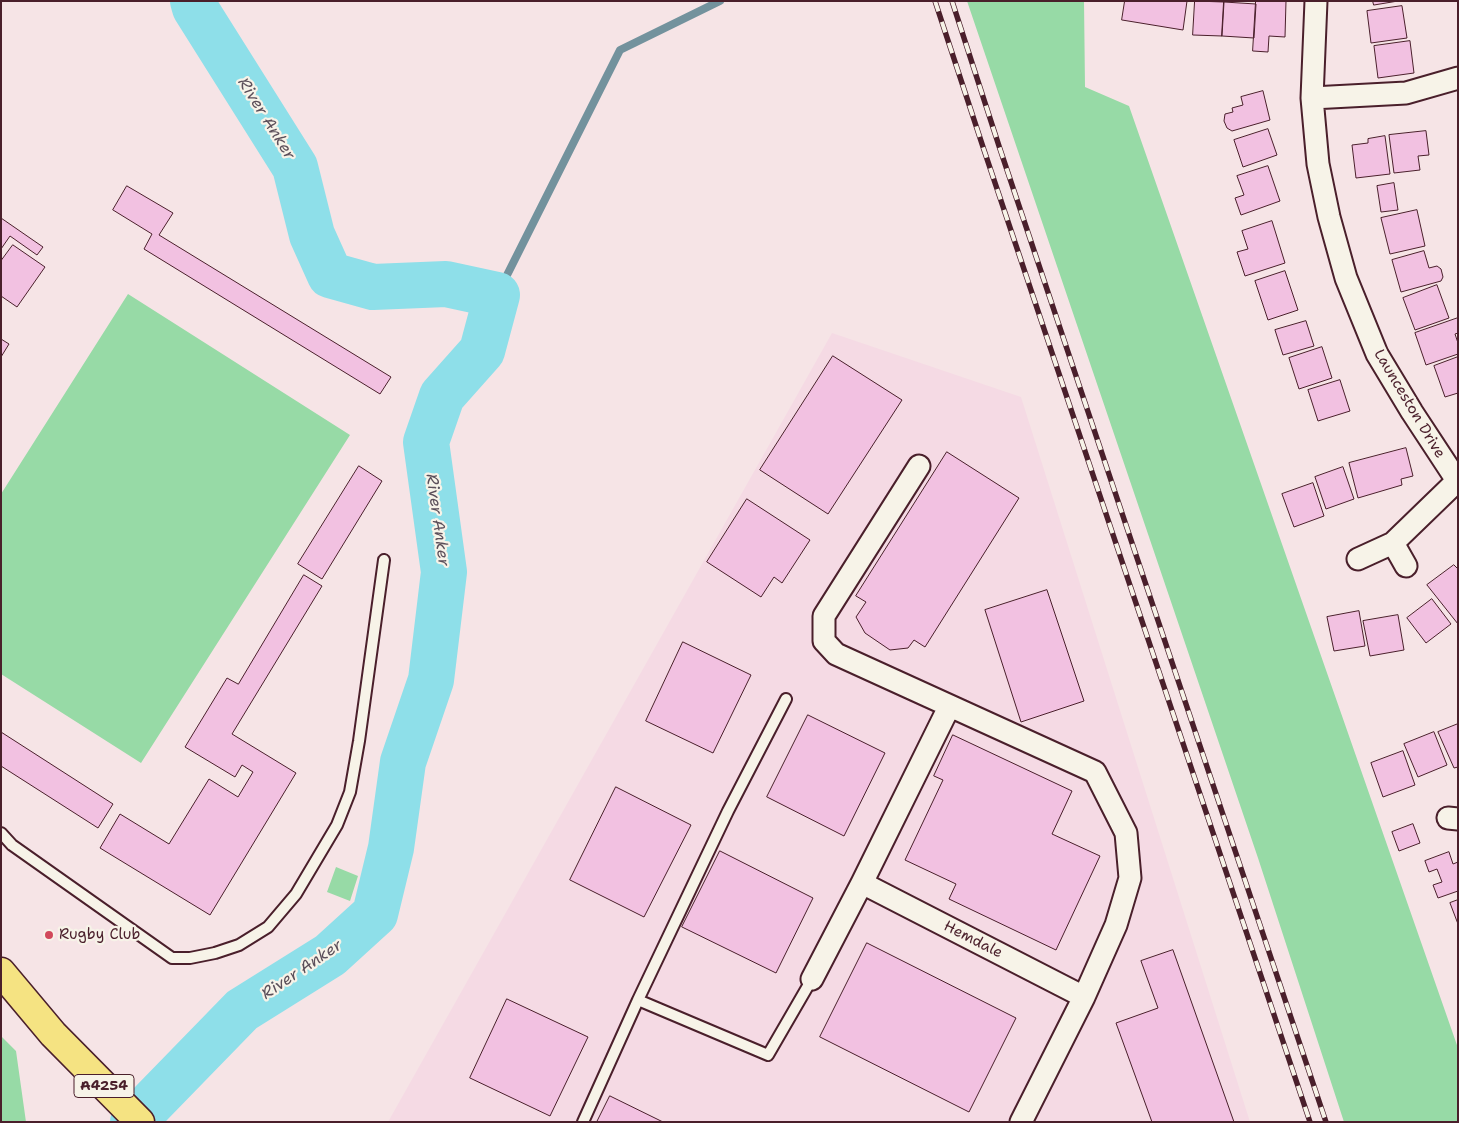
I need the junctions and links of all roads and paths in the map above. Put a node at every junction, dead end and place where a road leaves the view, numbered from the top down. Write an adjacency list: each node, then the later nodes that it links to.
1 (1316, 1): 3 (street, Launceston Drive)
2 (1458, 78): 3 (street)
3 (1312, 98): 5 (street, Launceston Drive)
4 (919, 466): 11 (street)
5 (1457, 481): 6 (street)
6 (1393, 543): 7 (street); 9 (street)
7 (1358, 559)
8 (384, 560): 12 (lane)
9 (1406, 566)
10 (786, 699): 17 (lane)
11 (949, 707): 13 (street); 16 (street)
12 (1, 833)
13 (862, 883): 15 (street); 16 (street, Hemdale)
14 (1, 972): 18 (main road, A4254)
15 (812, 979): 17 (lane)
16 (1084, 997): 20 (street)
17 (638, 1000): 19 (lane)
18 (140, 1122)
19 (583, 1122)
20 (1021, 1122)

